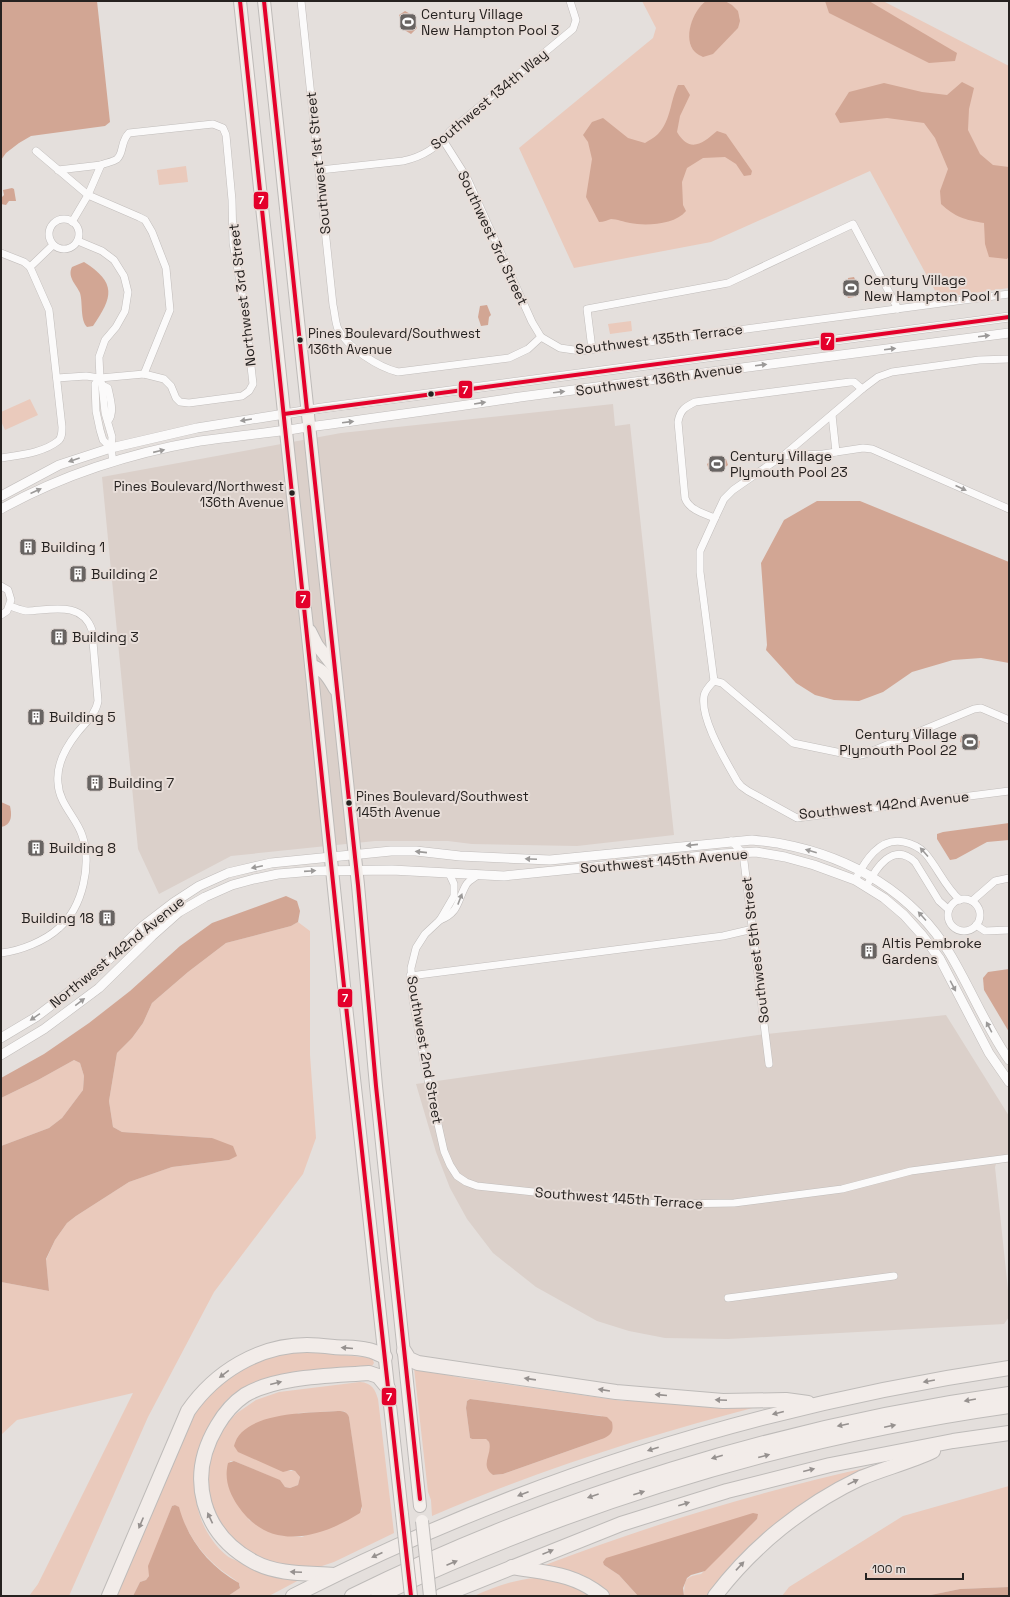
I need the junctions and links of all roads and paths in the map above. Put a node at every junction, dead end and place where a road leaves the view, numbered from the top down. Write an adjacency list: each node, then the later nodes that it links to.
1 (240, 1): 30 (highway)
2 (264, 1): 29 (highway)
3 (301, 1): 9 (street, Southwest 1st Street)
4 (570, 1): 5 (street, Southwest 134th Way)
5 (443, 140): 9 (street, Southwest 134th Way); 20 (street, Southwest 3rd Street)
6 (36, 151): 8 (street)
7 (101, 165): 8 (street); 10 (street); 23 (street, Northwest 3rd Street)
8 (58, 170): 10 (street)
9 (320, 170): 20 (street, Southwest 1st Street)
10 (88, 195): 11 (street); 23 (street)
11 (72, 222): 12 (street); 13 (street)
12 (78, 241): 13 (street); 25 (street)
13 (53, 245): 15 (street)
14 (1, 253): 15 (street)
15 (30, 267): 24 (street)
16 (1009, 294): 17 (street, Southwest 135th Terrace)
17 (898, 310): 21 (street, Southwest 135th Terrace); 21 (street)
18 (1009, 317): 29 (street, Southwest 136th Avenue)
19 (1009, 333): 33 (street, Southwest 136th Avenue, one-way to 19)
20 (541, 337): 21 (street, Southwest 135th Terrace)
21 (592, 349)
22 (1009, 359): 26 (street)
23 (144, 374): 25 (street)
24 (56, 378): 25 (street); 38 (street)
25 (101, 382): 27 (street); 28 (street); 32 (street)
26 (862, 389): 31 (street); 43 (street)
27 (104, 399): 28 (street); 32 (street)
28 (95, 400): 35 (street)
29 (308, 410): 30 (street, Southwest 136th Avenue); 33 (highway)
30 (284, 414): 34 (highway); 35 (street, Southwest 136th Avenue, one-way to 35)
31 (832, 415): 36 (street); 37 (street)
32 (108, 421): 35 (street)
33 (309, 427): 34 (street, Southwest 136th Avenue); 49 (highway)
34 (286, 430): 39 (street, Southwest 136th Avenue, one-way to 34); 47 (highway)
35 (111, 448): 39 (street); 40 (street, Southwest 136th Avenue, one-way to 40)
36 (836, 452): 37 (street); 42 (street, one-way to 42)
37 (782, 456): 43 (street)
38 (1, 458)
39 (113, 462): 41 (street, Southwest 136th Avenue, one-way to 39)
40 (1, 496)
41 (1, 509)
42 (1009, 509)
43 (716, 518): 50 (street)
44 (1, 585): 45 (street)
45 (10, 606): 46 (street); 75 (street)
46 (1, 615)
47 (307, 625): 48 (highway); 49 (highway)
48 (311, 665): 51 (highway); 58 (highway)
49 (334, 667): 51 (highway)
50 (714, 681): 52 (street); 53 (street, Southwest 142nd Avenue)
51 (337, 693): 56 (highway)
52 (1009, 720)
53 (1009, 791)
54 (731, 841): 55 (street); 57 (street, Southwest 145th Avenue, one-way to 57); 60 (street, Southwest 145th Avenue, one-way to 54)
55 (743, 853): 63 (street, Southwest 145th Avenue); 66 (street, Southwest 145th Avenue); 73 (street, Southwest 5th Street)
56 (354, 854): 57 (street, Southwest 145th Avenue, one-way to 56); 58 (street, Northwest 142nd Avenue); 59 (highway)
57 (460, 856): 63 (street)
58 (331, 857): 61 (highway); 77 (street, Northwest 142nd Avenue, one-way to 77)
59 (356, 870): 61 (street, Northwest 142nd Avenue); 62 (street, Southwest 145th Avenue); 86 (highway)
60 (860, 870): 64 (street, Southwest 145th Avenue); 66 (street); 68 (street, one-way to 60)
61 (332, 871): 78 (street, Northwest 142nd Avenue, one-way to 61); 87 (highway)
62 (450, 873): 63 (street, Southwest 145th Avenue); 71 (street, Southwest 2nd Street)
63 (474, 874): 71 (street, Southwest 2nd Street, one-way to 63)
64 (871, 877): 67 (street); 70 (street); 79 (street, Southwest 145th Avenue, one-way to 64)
65 (1009, 878): 69 (street)
66 (855, 880): 67 (street, Southwest 145th Avenue)
67 (866, 887): 81 (street, Southwest 145th Avenue, one-way to 81)
68 (960, 900): 69 (street); 70 (street)
69 (972, 901): 72 (street)
70 (948, 909): 72 (street)
71 (440, 920): 76 (street, Southwest 2nd Street)
72 (976, 925): 74 (street)
73 (752, 928): 76 (street); 80 (street, Southwest 5th Street)
74 (1009, 930)
75 (1, 953)
76 (410, 976): 83 (street, Southwest 2nd Street)
77 (1, 1038)
78 (1, 1055)
79 (1009, 1060)
80 (769, 1064)
81 (1009, 1082)
82 (1009, 1158): 83 (street, Southwest 145th Terrace)
83 (466, 1182)
84 (894, 1276): 85 (street)
85 (728, 1298)
86 (404, 1351): 91 (highway); 92 (highway, one-way to 86)
87 (385, 1357): 89 (highway); 91 (highway); 100 (highway, one-way to 100)
88 (1009, 1368): 92 (highway, one-way to 92)
89 (388, 1388): 99 (highway, one-way to 89); 104 (highway, bridge)
90 (1009, 1394): 102 (highway, one-way to 102)
91 (409, 1396): 96 (highway)
92 (816, 1404): 99 (highway, one-way to 99)
93 (1009, 1406): 103 (highway, one-way to 93)
94 (1009, 1433): 95 (highway)
95 (953, 1441): 98 (highway, one-way to 95); 108 (highway, one-way to 95)
96 (420, 1506)
97 (422, 1521): 105 (highway, bridge)
98 (512, 1566): 106 (highway); 107 (highway)
99 (335, 1575): 101 (highway)
100 (109, 1596)
101 (293, 1596)
102 (352, 1596)
103 (378, 1596)
104 (411, 1596)
105 (430, 1596)
106 (441, 1596)
107 (602, 1596)
108 (715, 1596)

